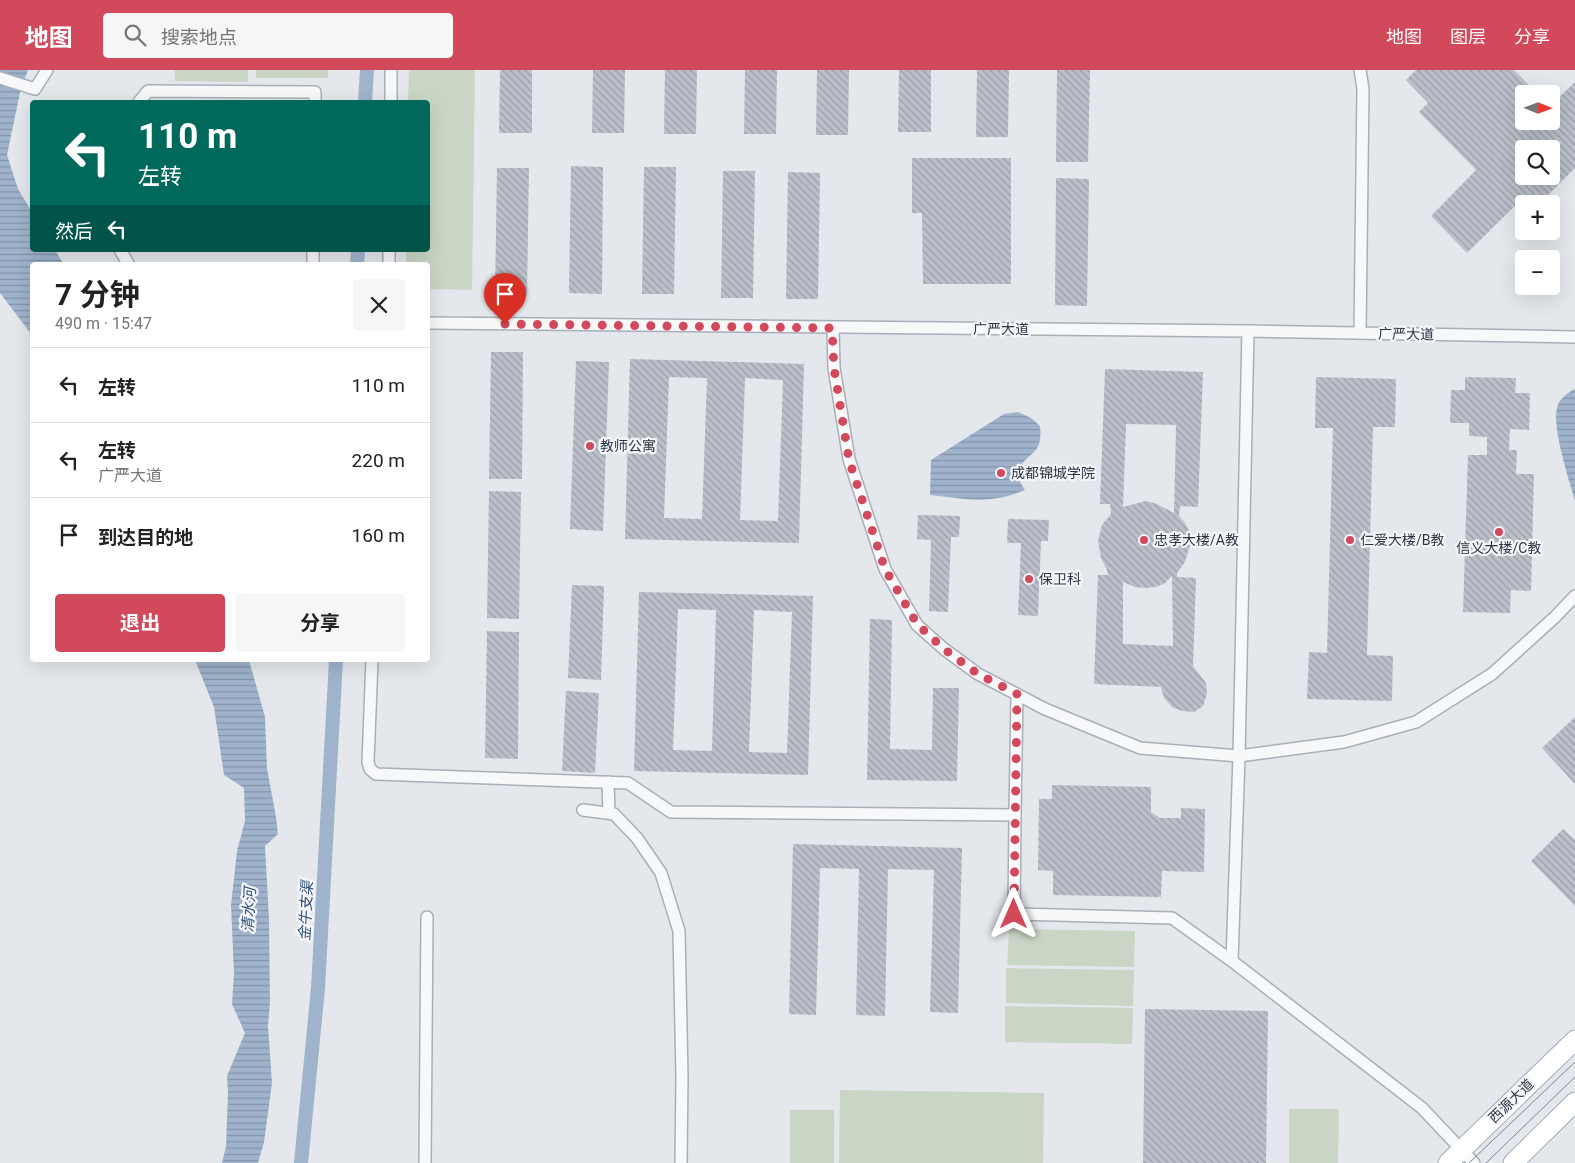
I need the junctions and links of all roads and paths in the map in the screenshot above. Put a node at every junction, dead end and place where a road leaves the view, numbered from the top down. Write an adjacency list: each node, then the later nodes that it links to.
1 (48, 70): 4 (street)
2 (391, 70): 7 (street)
3 (1360, 70): 11 (street)
4 (0, 78)
5 (141, 100): 6 (street)
6 (315, 100)
7 (391, 100)
8 (430, 323): 9 (street, 广严大道)
9 (832, 328): 10 (street, 广严大道); 15 (street)
10 (1248, 331): 11 (street, 广严大道); 16 (street)
11 (1360, 333): 12 (street, 广严大道)
12 (1575, 337)
13 (1575, 596): 16 (street)
14 (372, 662): 17 (street)
15 (1017, 694): 16 (street); 20 (street)
16 (1239, 756): 22 (street)
17 (608, 782): 19 (street); 20 (street)
18 (583, 810): 19 (street)
19 (609, 813): 27 (street)
20 (1015, 815): 22 (street)
21 (427, 917): 26 (street)
22 (1232, 961): 25 (street)
23 (1575, 1040): 25 (main road, 西源大道)
24 (1575, 1102): 29 (main road)
25 (1454, 1156): 28 (street)
26 (425, 1163)
27 (680, 1163)
28 (1474, 1163)
29 (1513, 1163)

